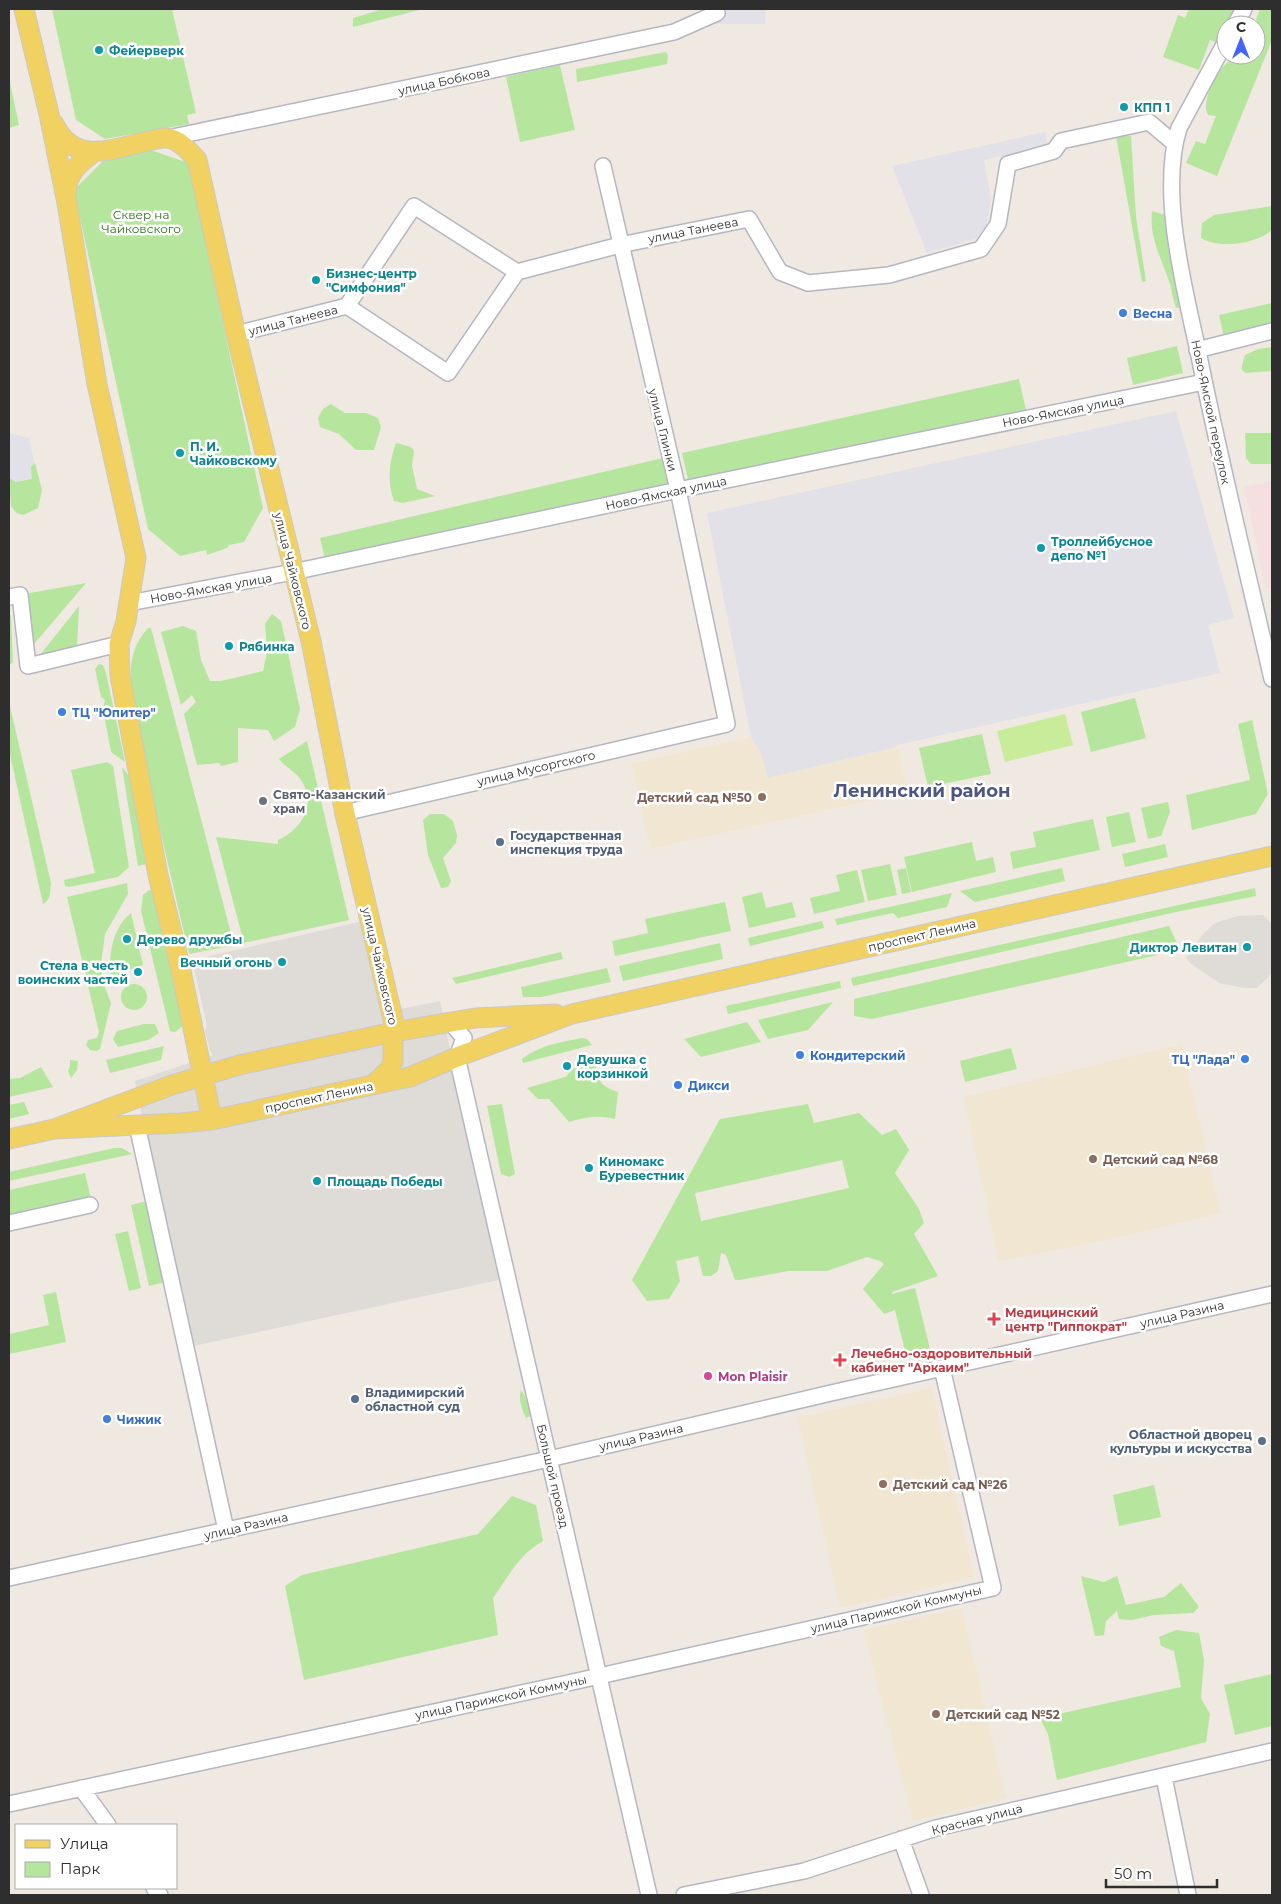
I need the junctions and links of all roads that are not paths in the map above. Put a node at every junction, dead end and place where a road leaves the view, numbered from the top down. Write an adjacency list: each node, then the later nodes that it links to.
1 (24, 9): 4 (main road)
2 (717, 13): 5 (street, улица Бобкова)
3 (1216, 60): 6 (street)
4 (49, 114): 7 (main road); 9 (main road)
5 (168, 138): 7 (main road); 14 (main road, улица Чайковского)
6 (1174, 143): 10 (street, улица Танеева); 15 (street, Ново-Ямской переулок)
7 (94, 152): 9 (main road)
8 (603, 166): 10 (street, улица Глинки)
9 (66, 203): 20 (main road)
10 (620, 245): 11 (street, улица Танеева); 17 (street, улица Глинки)
11 (517, 272): 12 (street, улица Танеева); 12 (street)
12 (347, 306): 14 (street, улица Танеева)
13 (1272, 331): 15 (street)
14 (236, 334): 18 (main road, улица Чайковского)
15 (1198, 350): 16 (street, Ново-Ямской переулок)
16 (1204, 382): 17 (street, Ново-Ямская улица); 22 (street, Ново-Ямской переулок)
17 (678, 490): 18 (street, Ново-Ямская улица); 23 (street, улица Глинки)
18 (293, 572): 20 (street, Ново-Ямская улица); 24 (main road, улица Чайковского)
19 (14, 596): 21 (street)
20 (129, 603): 21 (main road)
21 (119, 644): 30 (main road)
22 (1272, 679)
23 (727, 724): 24 (street, улица Мусоргского)
24 (345, 814): 28 (main road, улица Чайковского)
25 (1272, 856): 26 (main road, проспект Ленина)
26 (572, 1014): 27 (main road, проспект Ленина); 29 (main road, проспект Ленина)
27 (450, 1022): 28 (main road, проспект Ленина); 29 (street)
28 (394, 1032): 30 (main road, проспект Ленина); 31 (main road, улица Чайковского)
29 (457, 1056): 31 (main road, проспект Ленина); 40 (street, Большой проезд)
30 (203, 1075): 32 (main road); 34 (main road, проспект Ленина)
31 (372, 1085): 32 (main road, проспект Ленина)
32 (212, 1120): 33 (main road, проспект Ленина)
33 (137, 1124): 34 (main road, проспект Ленина); 41 (street)
34 (54, 1129): 35 (main road, проспект Ленина)
35 (9, 1139)
36 (90, 1206): 37 (street)
37 (9, 1223)
38 (1272, 1294): 39 (street, улица Разина)
39 (942, 1368): 40 (street, улица Разина); 43 (street, улица Парижской Коммуны)
40 (549, 1459): 41 (street, улица Разина); 43 (street, Большой проезд)
41 (226, 1530): 42 (street, улица Разина)
42 (9, 1578)
43 (599, 1676): 46 (street, улица Парижской Коммуны); 50 (street, Большой проезд)
44 (1272, 1751): 45 (street, Красная улица)
45 (1164, 1777): 49 (street, Красная улица); 53 (street)
46 (81, 1788): 47 (street, улица Парижской Коммуны); 48 (street)
47 (9, 1804)
48 (107, 1824)
49 (901, 1839): 51 (street, Красная улица); 52 (street)
50 (649, 1895)
51 (684, 1895)
52 (921, 1895)
53 (1188, 1895)

